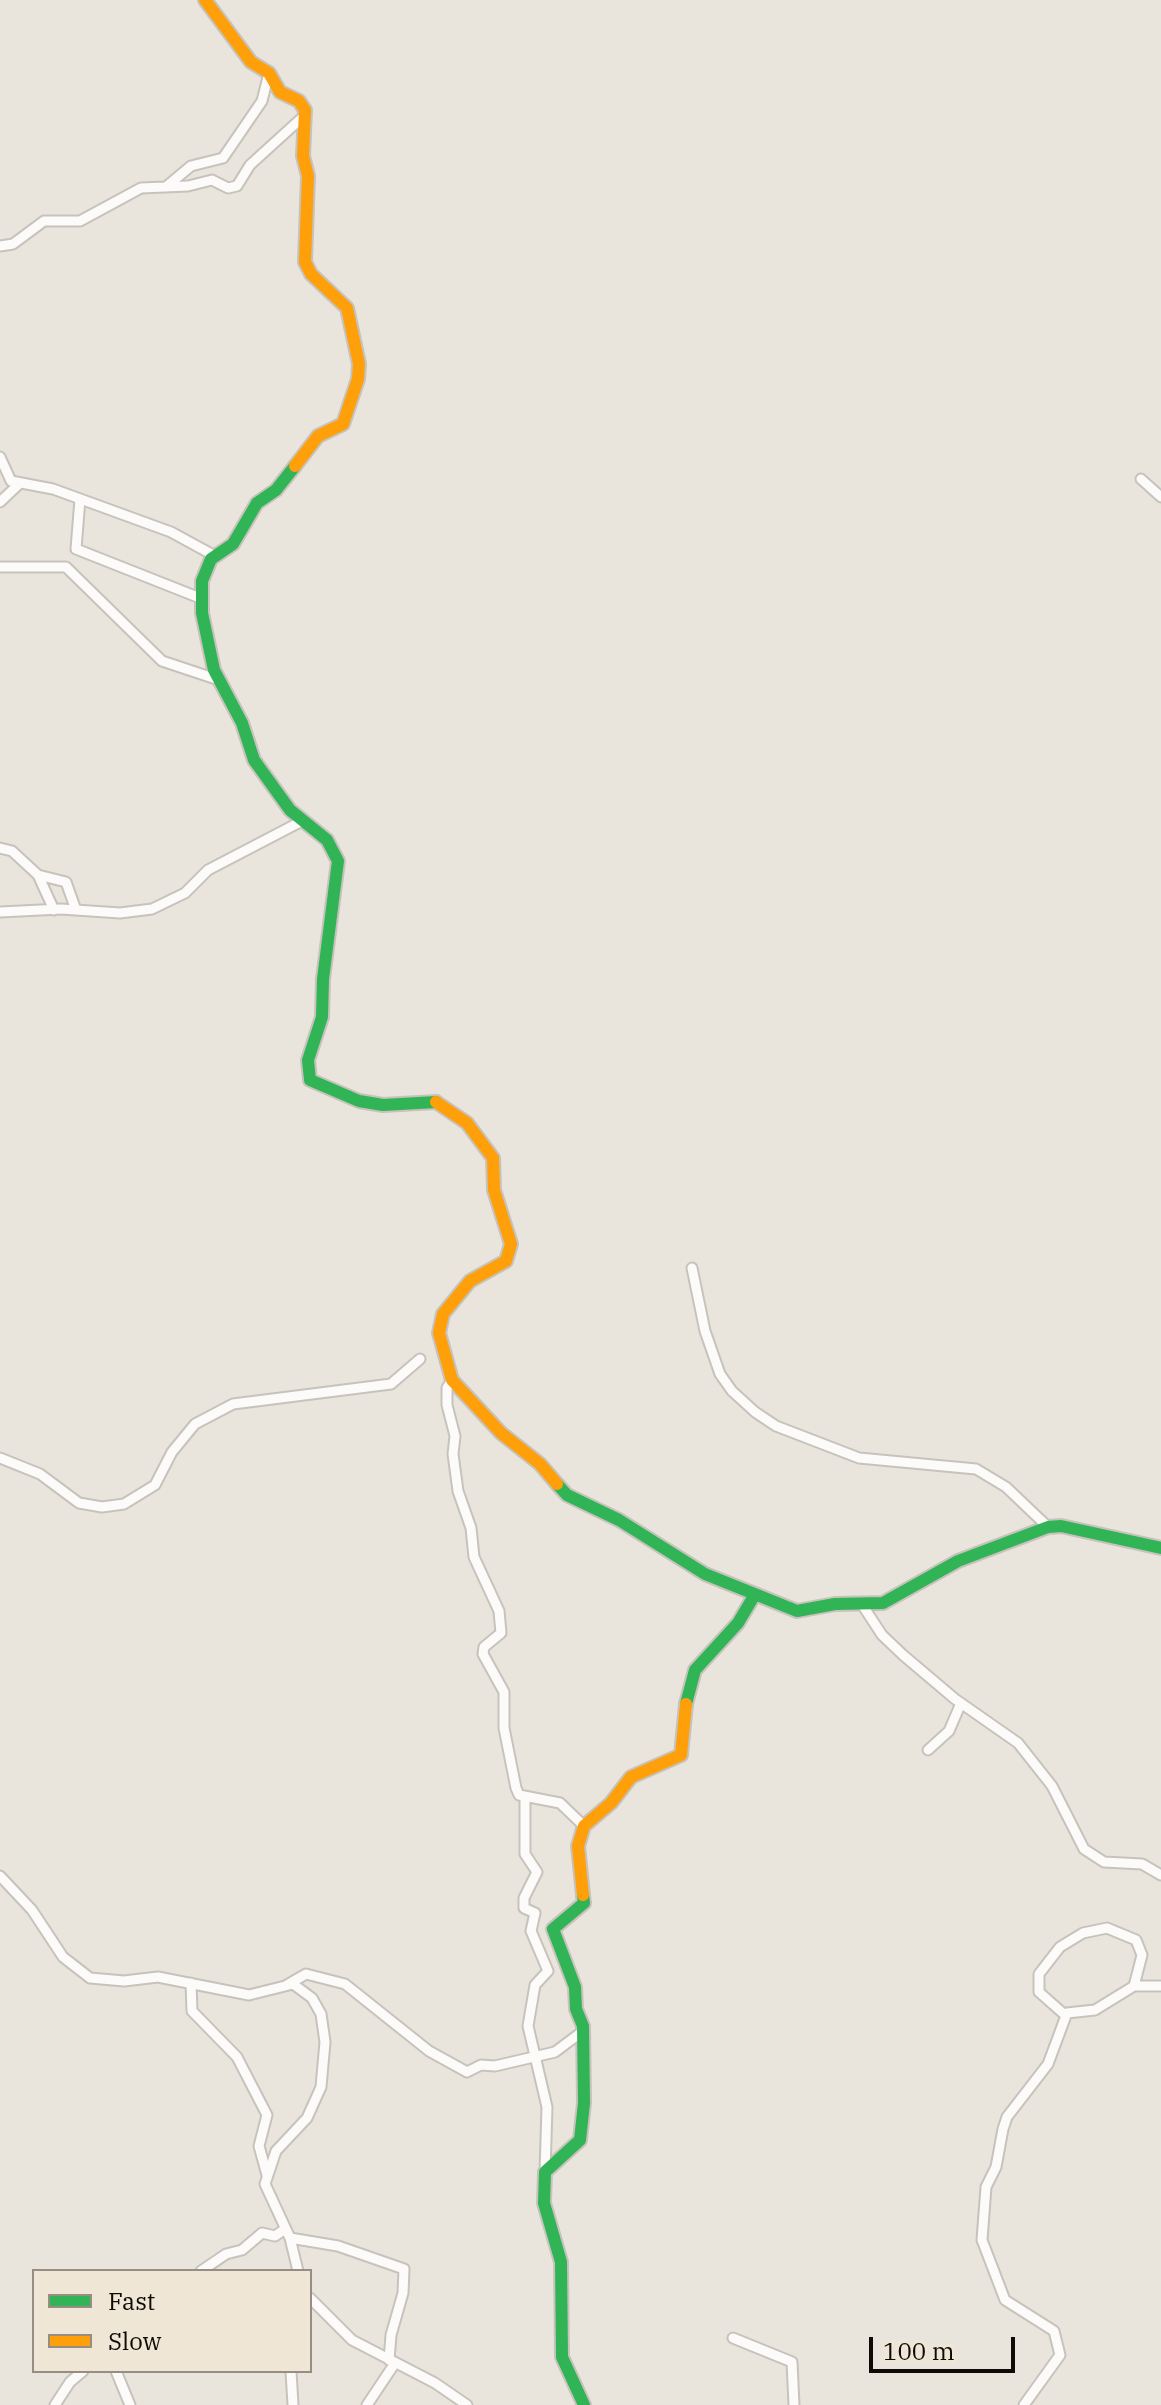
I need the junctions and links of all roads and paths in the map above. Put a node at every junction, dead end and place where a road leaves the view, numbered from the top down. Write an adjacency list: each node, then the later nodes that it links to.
1 (205, 0): 2 (street)
2 (269, 73): 3 (street); 4 (street)
3 (305, 115): 4 (street); 12 (street)
4 (167, 186): 5 (street)
5 (0, 246)
6 (0, 457): 8 (street)
7 (1141, 479): 9 (street)
8 (19, 484): 10 (street); 11 (street)
9 (1161, 497)
10 (80, 499): 12 (street); 14 (street)
11 (0, 502)
12 (215, 556): 14 (street)
13 (0, 567): 15 (street)
14 (200, 598): 15 (street)
15 (219, 680): 16 (street)
16 (302, 821): 20 (street); 24 (street)
17 (0, 848): 18 (street)
18 (38, 875): 19 (street); 20 (street)
19 (54, 910): 20 (street); 21 (street)
20 (76, 910)
21 (0, 912)
22 (692, 1268): 26 (street)
23 (420, 1359): 25 (street)
24 (452, 1380): 28 (street); 32 (street)
25 (0, 1458)
26 (1048, 1527): 27 (street); 29 (street)
27 (1161, 1548)
28 (754, 1596): 29 (street); 33 (street)
29 (863, 1606): 30 (street)
30 (961, 1703): 31 (street); 34 (street)
31 (928, 1750)
32 (525, 1797): 33 (street); 42 (street)
33 (584, 1826): 41 (street)
34 (1161, 1875)
35 (0, 1876): 36 (street)
36 (191, 1983): 37 (street); 44 (street)
37 (287, 1985): 42 (street); 44 (street)
38 (1134, 1986): 39 (street); 40 (street); 40 (street)
39 (1161, 1986)
40 (1065, 2015): 61 (street)
41 (583, 2031): 42 (street); 43 (street)
42 (536, 2058): 43 (street)
43 (545, 2172): 59 (street)
44 (267, 2175): 45 (street)
45 (287, 2234): 46 (street); 47 (street); 50 (street)
46 (204, 2269)
47 (297, 2269)
48 (312, 2300): 50 (street)
49 (733, 2338): 60 (street)
50 (392, 2362): 57 (street); 58 (street)
51 (81, 2373): 54 (street)
52 (117, 2373): 55 (street)
53 (291, 2373): 56 (street)
54 (55, 2405)
55 (130, 2405)
56 (293, 2405)
57 (367, 2405)
58 (467, 2405)
59 (584, 2405)
60 (794, 2405)
61 (1024, 2405)

